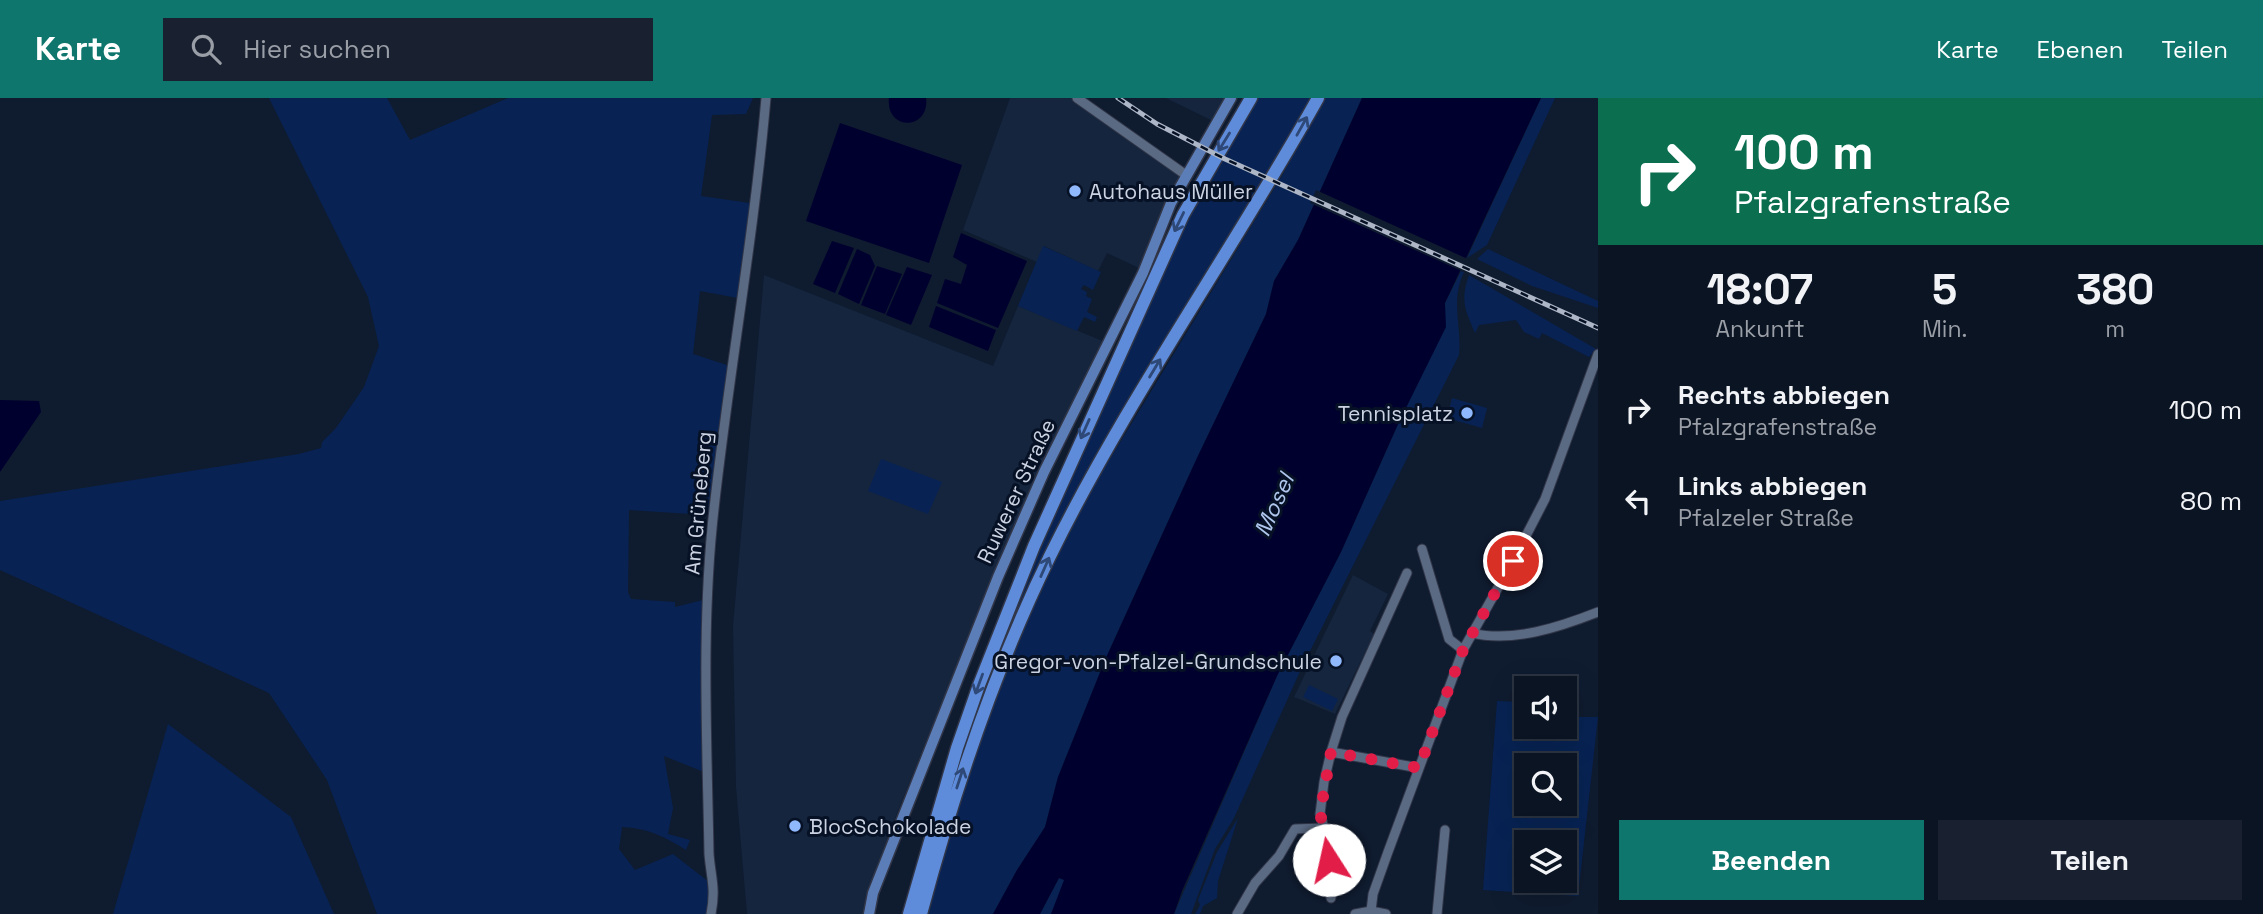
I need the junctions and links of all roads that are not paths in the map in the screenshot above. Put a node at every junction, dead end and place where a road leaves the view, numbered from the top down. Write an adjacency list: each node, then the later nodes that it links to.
1 (766, 98): 19 (street, Am Grüneberg)
2 (1077, 98): 6 (street)
3 (1231, 98): 6 (main road, Ruwerer Straße)
4 (1251, 98): 21 (highway, one-way to 21)
5 (1318, 98): 22 (highway, one-way to 5)
6 (1186, 175): 20 (main road, Ruwerer Straße)
7 (1598, 354): 11 (street)
8 (1422, 549): 12 (street)
9 (1407, 573): 13 (street)
10 (1598, 612): 11 (street)
11 (1472, 633): 12 (street)
12 (1463, 650): 14 (street)
13 (1331, 752): 14 (street); 15 (street)
14 (1419, 768): 18 (street)
15 (1324, 828): 17 (street); 23 (street)
16 (1445, 830): 26 (street)
17 (1331, 890)
18 (1371, 911): 24 (street); 25 (street)
19 (711, 914)
20 (869, 914)
21 (909, 914)
22 (921, 914)
23 (1237, 914)
24 (1355, 914)
25 (1386, 914)
26 (1437, 914)

